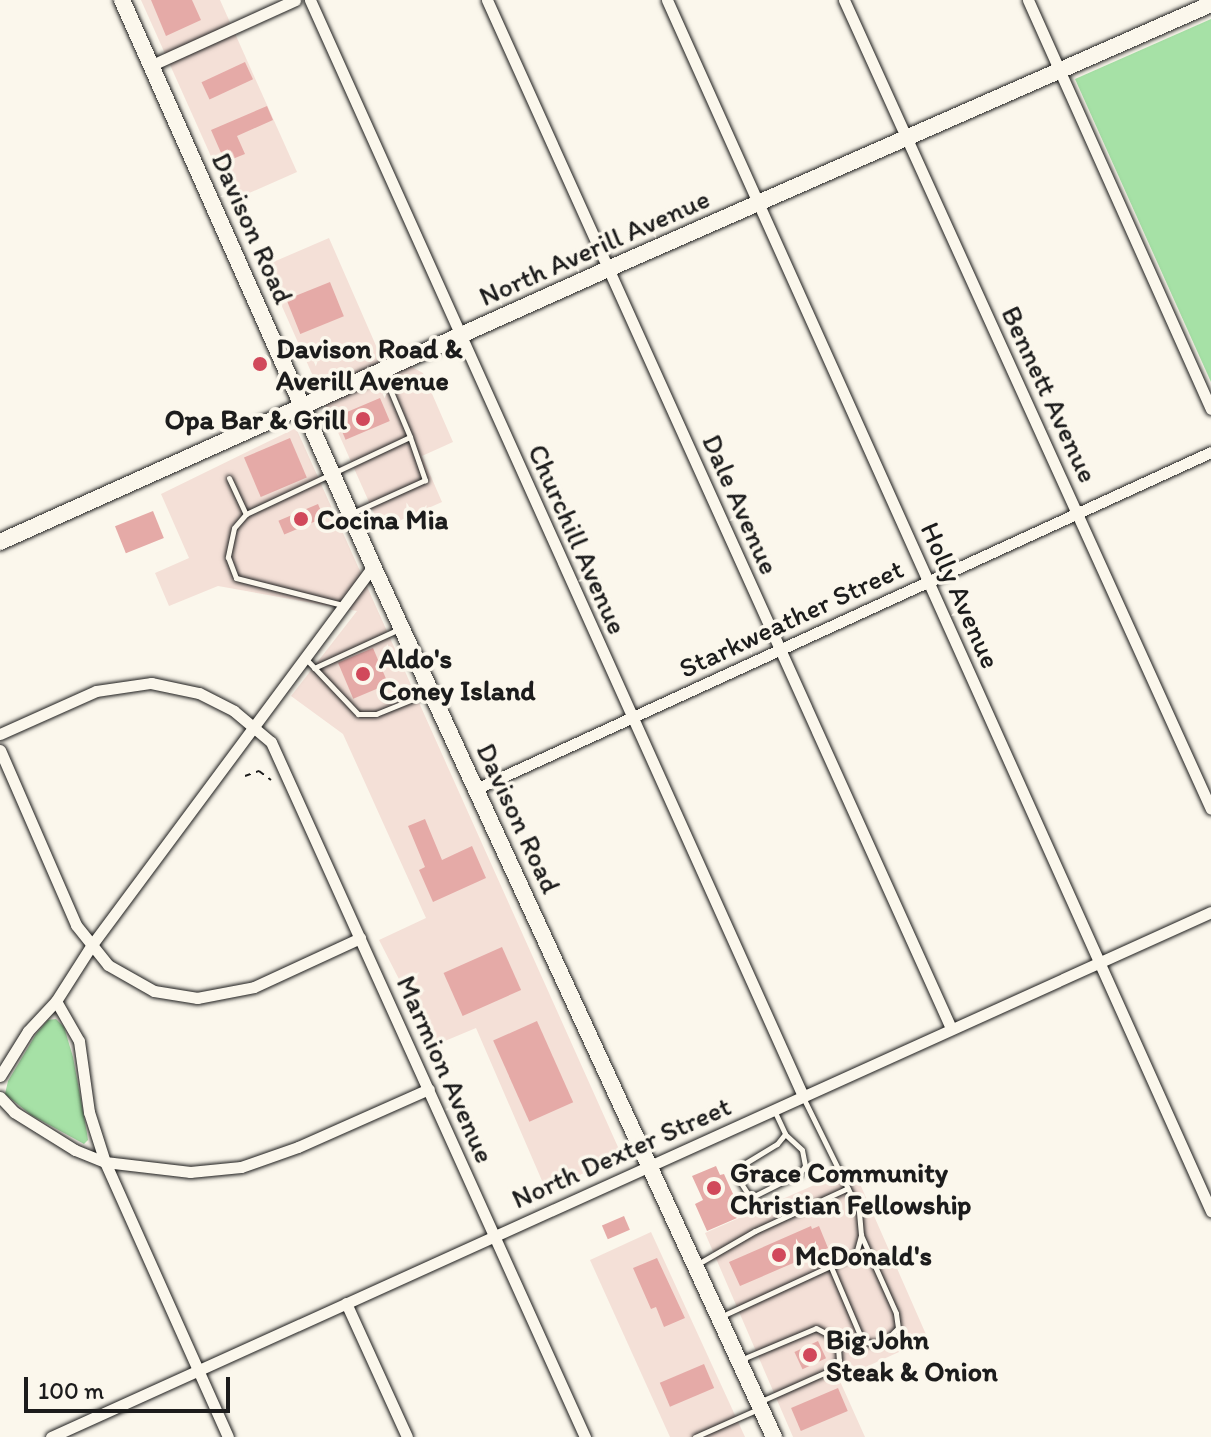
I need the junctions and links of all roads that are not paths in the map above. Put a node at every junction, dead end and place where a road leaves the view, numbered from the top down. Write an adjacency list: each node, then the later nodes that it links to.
1 (122, 0): 9 (main road, Davison Road)
2 (295, 0): 9 (street)
3 (310, 0): 14 (street, Churchill Avenue)
4 (487, 0): 13 (street, Dale Avenue)
5 (667, 0): 12 (street, Holly Avenue)
6 (844, 0): 11 (street, Bennett Avenue)
7 (1028, 0): 10 (street)
8 (1211, 4): 10 (main road, North Averill Avenue)
9 (152, 65): 16 (main road, Davison Road)
10 (1060, 71): 11 (main road, North Averill Avenue); 17 (street)
11 (906, 137): 12 (main road, North Averill Avenue); 22 (street, Bennett Avenue)
12 (758, 203): 13 (main road, North Averill Avenue); 27 (street, Holly Avenue)
13 (608, 269): 14 (main road, North Averill Avenue); 30 (street, Dale Avenue)
14 (461, 335): 15 (main road, North Averill Avenue); 34 (street, Churchill Avenue)
15 (382, 370): 16 (main road, North Averill Avenue); 18 (lane)
16 (303, 404): 20 (main road, Davison Road); 25 (main road, North Averill Avenue)
17 (1211, 409)
18 (410, 437): 20 (lane); 24 (lane)
19 (1211, 452): 22 (street, Starkweather Street)
20 (333, 473): 23 (lane); 24 (main road, Davison Road)
21 (229, 478): 23 (lane)
22 (1078, 513): 27 (street, Starkweather Street); 39 (street, Bennett Avenue)
23 (246, 514): 28 (lane)
24 (350, 514): 26 (main road, Davison Road)
25 (0, 542)
26 (373, 566): 28 (street); 29 (main road, Davison Road)
27 (929, 581): 30 (street, Starkweather Street); 43 (street, Holly Avenue)
28 (344, 606): 31 (street)
29 (402, 628): 32 (lane); 33 (main road, Davison Road)
30 (780, 650): 34 (street, Starkweather Street); 45 (street, Dale Avenue)
31 (305, 658): 32 (lane); 35 (street)
32 (314, 668): 33 (lane)
33 (431, 692): 38 (main road, Davison Road)
34 (632, 718): 38 (street, Starkweather Street); 48 (street, Churchill Avenue)
35 (254, 727): 36 (street); 41 (street, Marmion Avenue); 42 (street)
36 (0, 734)
37 (0, 750): 42 (street)
38 (478, 788): 53 (main road, Davison Road)
39 (1211, 809)
40 (1211, 912): 43 (street, North Dexter Street)
41 (360, 938): 42 (street); 47 (street, Marmion Avenue)
42 (91, 946): 44 (street)
43 (1100, 962): 45 (street, North Dexter Street); 55 (street, Holly Avenue)
44 (56, 1001): 46 (street); 52 (street)
45 (951, 1028): 48 (street, North Dexter Street)
46 (0, 1076)
47 (429, 1089): 52 (street); 56 (street, Marmion Avenue)
48 (803, 1096): 50 (street, North Dexter Street); 54 (lane)
49 (0, 1097): 52 (street)
50 (773, 1109): 51 (lane); 53 (street, North Dexter Street)
51 (785, 1134): 51 (lane)
52 (105, 1162): 63 (street)
53 (650, 1164): 56 (street, North Dexter Street); 58 (main road, Davison Road)
54 (848, 1188): 57 (lane); 58 (lane)
55 (1211, 1211)
56 (494, 1235): 60 (street, North Dexter Street); 68 (street, Marmion Avenue)
57 (861, 1235): 59 (lane); 59 (lane)
58 (695, 1265): 61 (main road, Davison Road)
59 (831, 1267): 61 (lane)
60 (346, 1303): 63 (street, North Dexter Street); 67 (street)
61 (720, 1317): 62 (main road, Davison Road)
62 (739, 1361): 64 (main road, Davison Road); 64 (lane)
63 (198, 1370): 65 (street, North Dexter Street); 66 (street)
64 (760, 1405): 69 (lane); 70 (main road, Davison Road)
65 (51, 1437)
66 (228, 1437)
67 (407, 1437)
68 (585, 1437)
69 (695, 1437)
70 (774, 1437)

